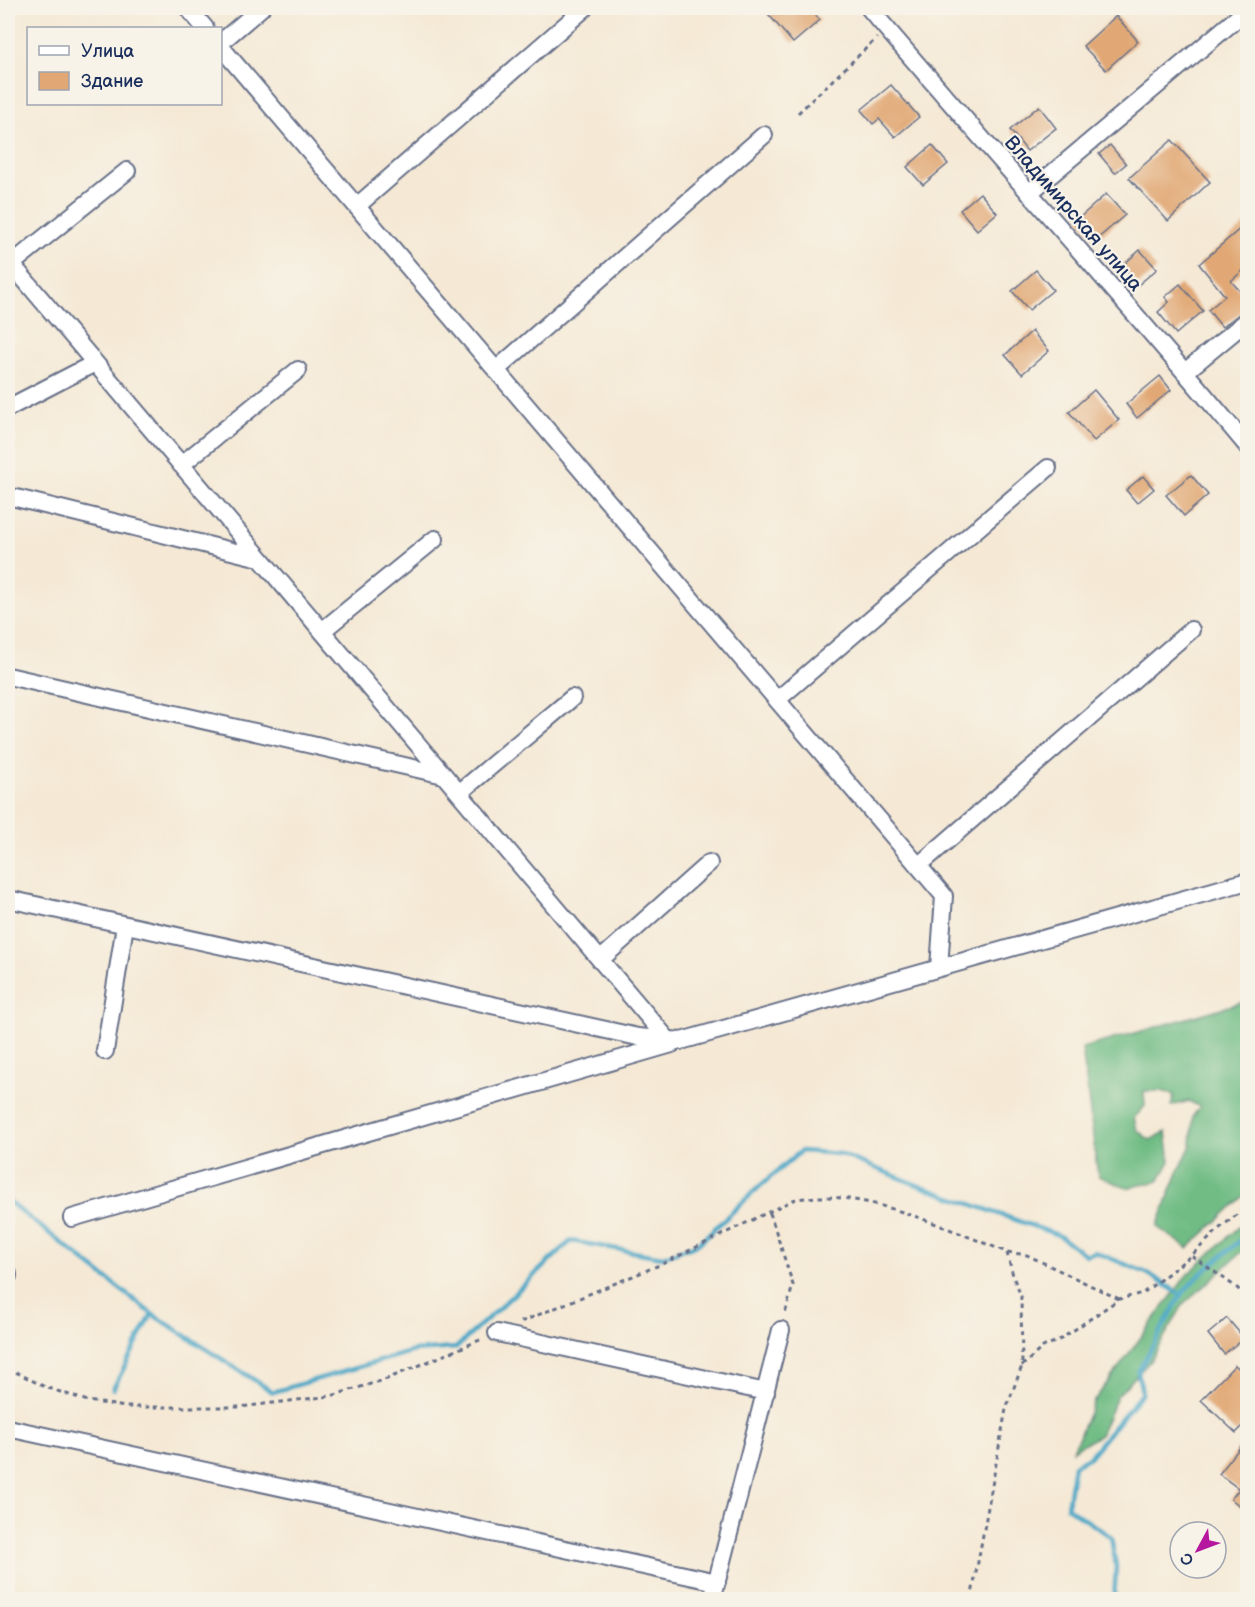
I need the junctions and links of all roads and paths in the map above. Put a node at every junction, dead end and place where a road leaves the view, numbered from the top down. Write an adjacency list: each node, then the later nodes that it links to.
1 (188, 8): 6 (street)
2 (261, 8): 8 (street)
3 (585, 8): 14 (street)
4 (869, 8): 7 (street, Владимирская улица)
5 (1248, 9): 13 (street)
6 (204, 27)
7 (886, 28): 10 (path); 13 (street, Владимирская улица)
8 (222, 43)
9 (222, 47): 14 (street)
10 (798, 113)
11 (764, 135): 19 (street)
12 (127, 171): 15 (street)
13 (1029, 193): 20 (street, Владимирская улица)
14 (357, 206): 19 (street)
15 (9, 264): 17 (street)
16 (1248, 320): 20 (street)
17 (95, 363): 21 (street); 23 (street)
18 (298, 370): 23 (street)
19 (496, 370): 32 (street)
20 (1185, 372): 22 (street, Владимирская улица)
21 (8, 408)
22 (1248, 447)
23 (181, 465): 27 (street)
24 (1048, 468): 32 (street)
25 (8, 496): 27 (street)
26 (435, 538): 29 (street)
27 (260, 558): 29 (street)
28 (1191, 630): 36 (street)
29 (322, 631): 33 (street)
30 (8, 676): 33 (street)
31 (572, 698): 34 (street)
32 (777, 700): 36 (street)
33 (444, 775): 34 (street)
34 (459, 793): 40 (street)
35 (709, 863): 40 (street)
36 (918, 866): 41 (street)
37 (1248, 881): 41 (street)
38 (8, 899): 39 (street)
39 (125, 925): 42 (street); 43 (street)
40 (600, 960): 42 (street)
41 (939, 968): 42 (street)
42 (675, 1041): 46 (street)
43 (105, 1052)
44 (1248, 1206): 48 (path)
45 (770, 1213): 47 (path); 51 (path); 52 (path)
46 (72, 1218)
47 (1007, 1252): 50 (path); 53 (path)
48 (1192, 1255): 49 (path); 50 (path)
49 (1248, 1298)
50 (1119, 1299): 53 (path)
51 (781, 1330): 55 (street)
52 (497, 1333): 54 (path); 55 (street)
53 (1022, 1366): 59 (path)
54 (8, 1368)
55 (765, 1392): 57 (street)
56 (8, 1428): 57 (street)
57 (717, 1582): 58 (street)
58 (712, 1599)
59 (971, 1599)

